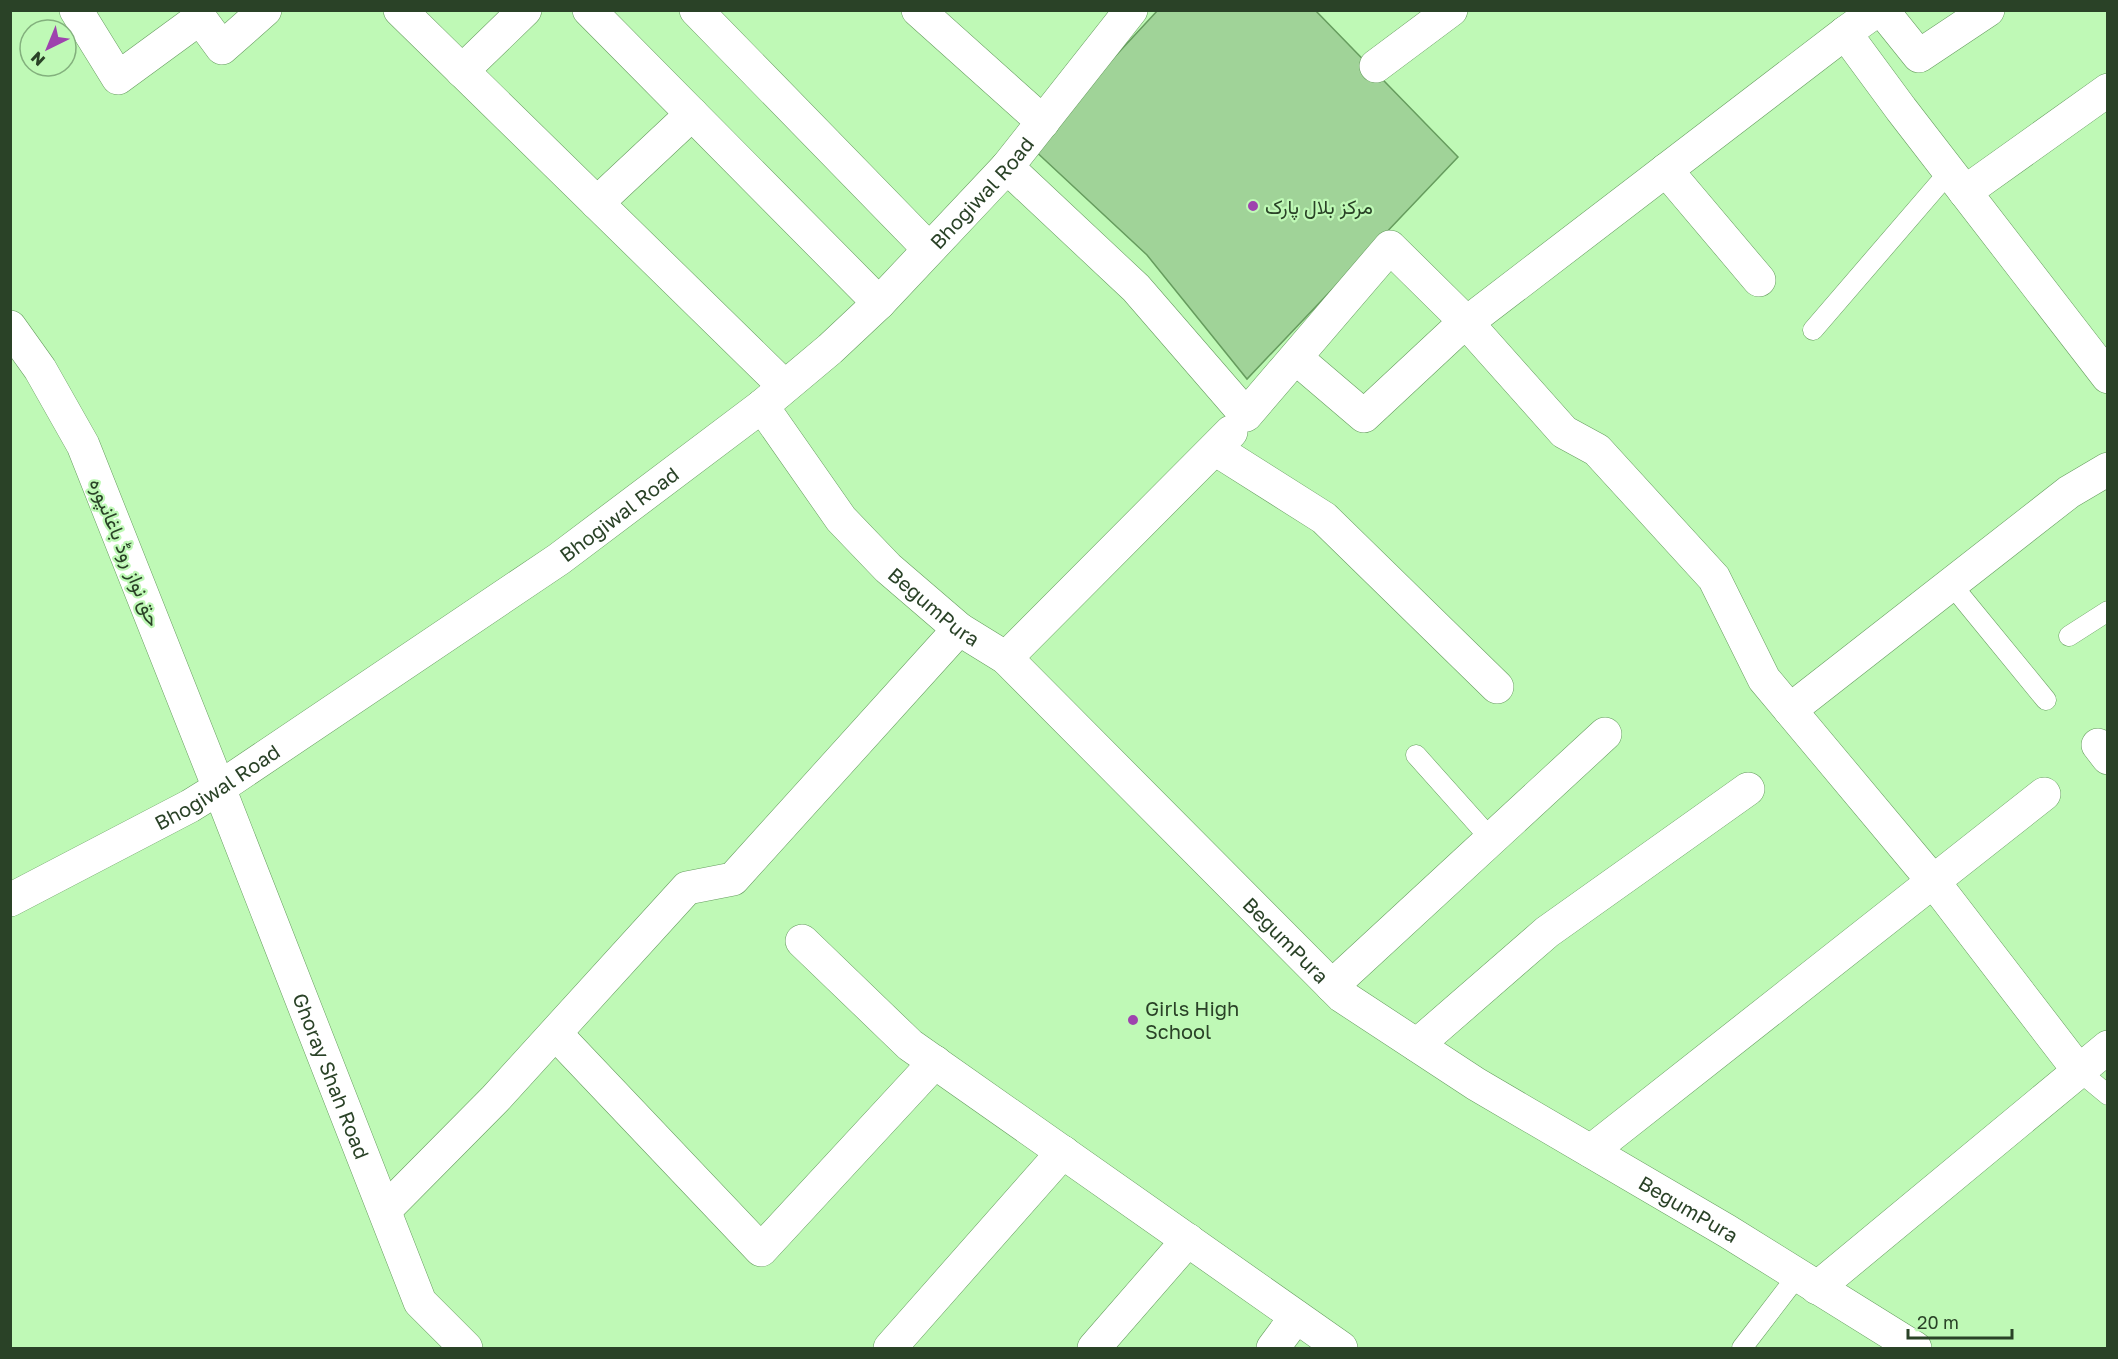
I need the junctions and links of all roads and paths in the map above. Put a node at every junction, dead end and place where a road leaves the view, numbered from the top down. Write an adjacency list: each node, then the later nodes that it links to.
1 (76, 10): 2 (street)
2 (265, 10)
3 (400, 10): 15 (street, BegumPura)
4 (525, 10): 15 (street)
5 (590, 10): 17 (street)
6 (696, 10): 23 (street)
7 (918, 10): 18 (street)
8 (1131, 10): 18 (street, Bhogiwal Road)
9 (1451, 10): 14 (street)
10 (1877, 10): 13 (street)
11 (1882, 10): 12 (street)
12 (1988, 10)
13 (1845, 33): 20 (street); 21 (street)
14 (1376, 66)
15 (462, 71): 22 (street, BegumPura)
16 (2108, 90): 21 (street)
17 (692, 114): 22 (street); 25 (street)
18 (1043, 122): 19 (street, Bhogiwal Road)
19 (1007, 167): 23 (street, Bhogiwal Road); 32 (street)
20 (1666, 170): 24 (street); 26 (street)
21 (1957, 182): 28 (lane); 30 (street)
22 (597, 203): 31 (street, BegumPura)
23 (929, 249): 25 (street, Bhogiwal Road)
24 (1759, 279)
25 (879, 303): 31 (street, Bhogiwal Road)
26 (1467, 323): 29 (street); 29 (street); 42 (street)
27 (10, 327): 45 (street, حق نواز روڈ باغانپورہ)
28 (1813, 330)
29 (1296, 358): 32 (street)
30 (2107, 376)
31 (773, 396): 37 (street, BegumPura); 45 (street, Bhogiwal Road)
32 (1246, 415): 33 (street)
33 (1215, 449): 39 (street); 40 (street)
34 (2108, 469): 35 (street)
35 (1951, 584): 41 (lane); 42 (street)
36 (2108, 610): 38 (lane)
37 (959, 629): 39 (street, BegumPura); 53 (street)
38 (2069, 636)
39 (1006, 658): 52 (street, BegumPura)
40 (1497, 687)
41 (2046, 699)
42 (1790, 710): 49 (street)
43 (1605, 734): 48 (street)
44 (1416, 755): 48 (lane)
45 (219, 788): 50 (street, Bhogiwal Road); 61 (street, Ghoray Shah Road)
46 (1748, 789): 54 (street)
47 (2044, 794): 49 (street)
48 (1491, 839): 52 (street)
49 (1933, 881): 57 (street); 59 (street)
50 (10, 900)
51 (802, 941): 56 (street)
52 (1332, 986): 54 (street, BegumPura)
53 (556, 1034): 56 (street); 61 (street)
54 (1417, 1045): 59 (street, BegumPura)
55 (2108, 1047): 57 (street)
56 (935, 1062): 60 (street)
57 (2079, 1071): 58 (lane); 63 (street)
58 (2108, 1095)
59 (1591, 1151): 63 (street, BegumPura)
60 (1063, 1152): 62 (street); 66 (street)
61 (385, 1210): 65 (street, Ghoray Shah Road)
62 (1188, 1240): 64 (street); 67 (street)
63 (1807, 1281): 70 (lane); 71 (street, BegumPura)
64 (1296, 1317): 68 (street); 69 (street)
65 (466, 1348)
66 (890, 1348)
67 (1094, 1348)
68 (1273, 1348)
69 (1341, 1348)
70 (1742, 1348)
71 (1915, 1348)

